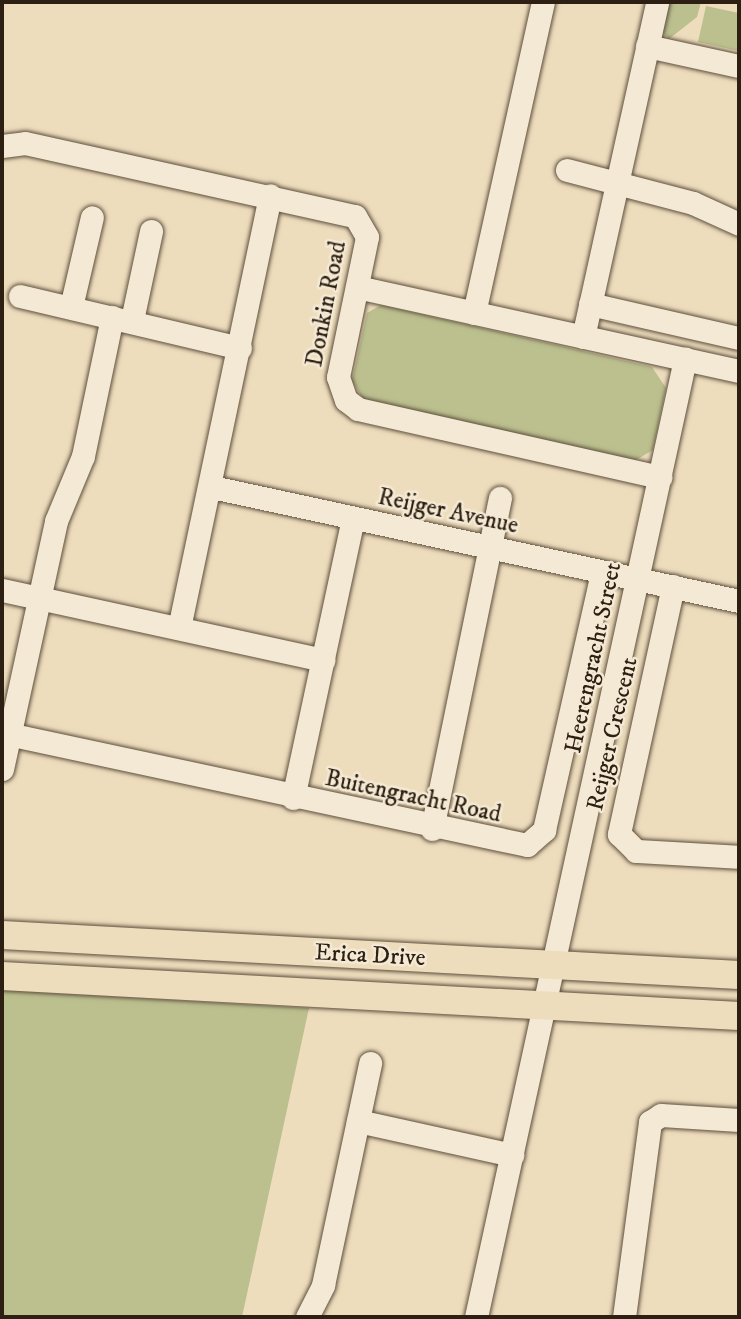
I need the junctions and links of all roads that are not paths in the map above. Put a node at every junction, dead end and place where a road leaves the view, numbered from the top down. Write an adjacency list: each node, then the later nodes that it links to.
1 (543, 2): 16 (street)
2 (657, 2): 3 (street)
3 (647, 46): 4 (street); 7 (street)
4 (739, 66)
5 (2, 146): 8 (street, Donkin Road)
6 (567, 170): 7 (street)
7 (616, 182): 10 (street); 14 (street)
8 (270, 195): 12 (street, Donkin Road); 20 (street)
9 (92, 217): 15 (street)
10 (739, 224)
11 (151, 231): 17 (street)
12 (357, 287): 16 (street); 23 (street, Donkin Road)
13 (20, 296): 15 (street)
14 (590, 303): 18 (street); 19 (street)
15 (71, 307): 17 (street)
16 (474, 313): 18 (street)
17 (122, 318): 20 (street); 32 (street)
18 (583, 337): 21 (street)
19 (739, 338)
20 (240, 348): 24 (street)
21 (685, 359): 22 (street); 23 (street, Heerengracht Street)
22 (739, 371)
23 (660, 477): 29 (street, Heerengracht Street)
24 (212, 487): 26 (street, Reijger Avenue); 34 (street)
25 (500, 498): 27 (street)
26 (353, 518): 27 (street, Reijger Avenue); 35 (street)
27 (491, 548): 28 (street, Reijger Avenue); 39 (street)
28 (602, 572): 29 (street, Reijger Avenue); 39 (street, Buitengracht Road)
29 (637, 580): 30 (street, Reijger Avenue); 42 (street, Heerengracht Street)
30 (673, 586): 33 (street); 40 (street, Reijger Crescent)
31 (2, 590): 32 (street)
32 (39, 598): 34 (street); 36 (street)
33 (739, 601)
34 (179, 628): 35 (street)
35 (323, 660): 38 (street)
36 (8, 734): 37 (street); 38 (street, Buitengracht Road)
37 (2, 769)
38 (293, 798): 39 (street, Buitengracht Road)
39 (432, 829)
40 (739, 857)
41 (2, 935): 42 (main road, Erica Drive)
42 (552, 967): 43 (main road, Erica Drive); 45 (street, Heerengracht Street)
43 (739, 975)
44 (2, 976): 45 (main road, Erica Drive)
45 (544, 1004): 46 (main road, Erica Drive); 50 (street, Heerengracht Street)
46 (739, 1016)
47 (370, 1063): 49 (street)
48 (739, 1120): 53 (street)
49 (358, 1121): 50 (street); 51 (street)
50 (512, 1155): 52 (street, Heerengracht Street)
51 (307, 1317)
52 (476, 1317)
53 (624, 1317)

